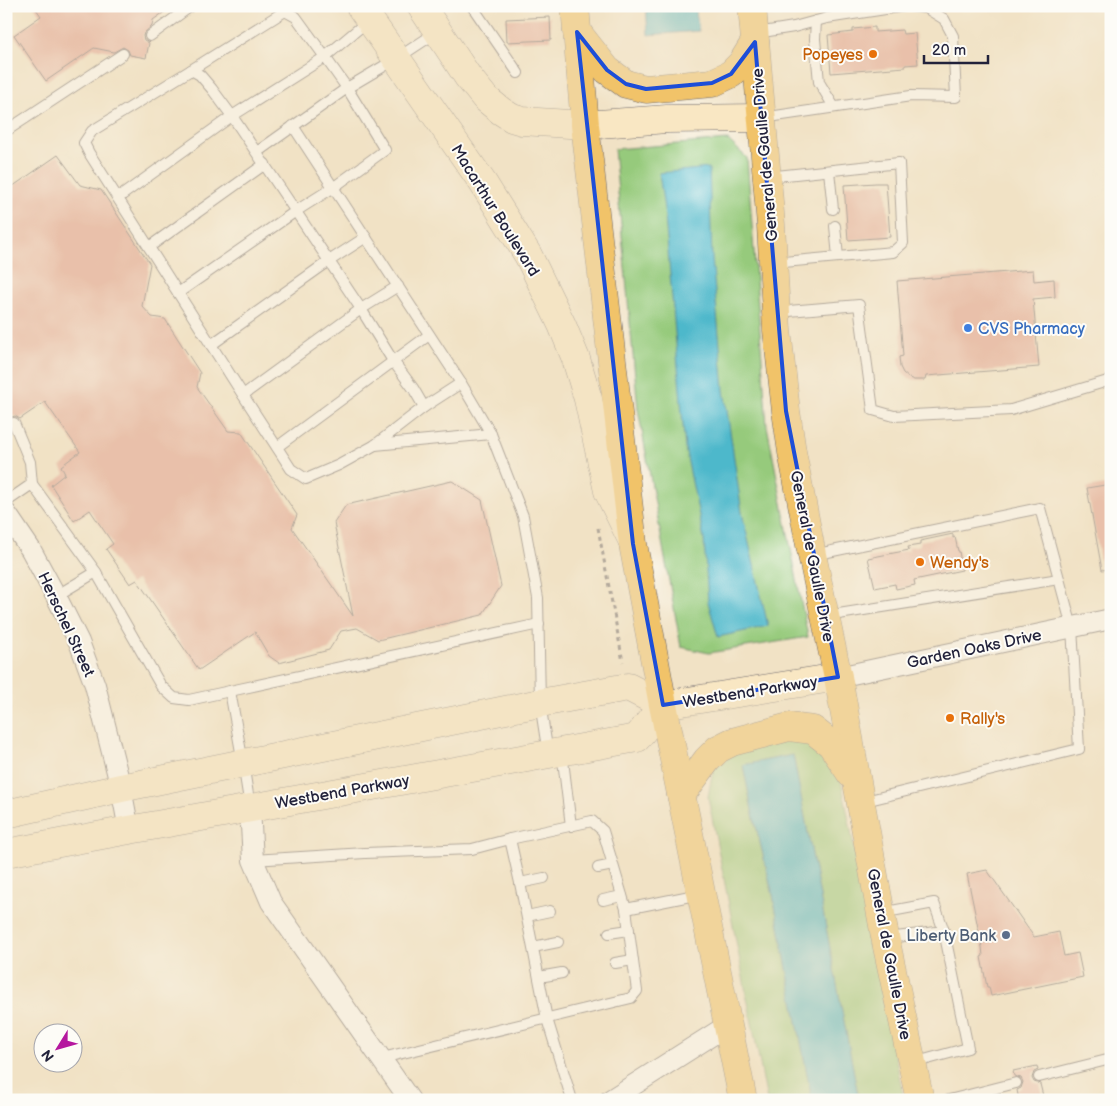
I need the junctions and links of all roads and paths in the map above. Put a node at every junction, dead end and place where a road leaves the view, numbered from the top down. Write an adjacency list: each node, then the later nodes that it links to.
1 (191, 6): 11 (lane)
2 (421, 6): 10 (street)
3 (472, 6): 17 (lane)
4 (752, 6): 12 (main road, General de Gaulle Drive)
5 (905, 6): 9 (lane)
6 (910, 6): 19 (lane)
7 (364, 13): 14 (lane); 15 (street, Macarthur Boulevard)
8 (576, 19): 12 (main road); 22 (main road)
9 (816, 21): 12 (lane); 19 (lane)
10 (438, 31): 15 (lane); 22 (street)
11 (150, 36)
12 (755, 37): 21 (main road, General de Gaulle Drive)
13 (123, 54): 24 (lane)
14 (325, 57): 16 (lane); 18 (lane); 20 (lane)
15 (396, 59): 18 (lane); 58 (street, Macarthur Boulevard)
16 (191, 70): 20 (lane); 30 (lane)
17 (518, 73)
18 (347, 88): 23 (lane); 29 (lane)
19 (834, 107): 21 (lane)
20 (232, 116): 25 (lane); 30 (lane)
21 (761, 118): 22 (street); 28 (main road, General de Gaulle Drive)
22 (585, 125): 58 (main road)
23 (293, 126): 25 (lane); 29 (lane)
24 (6, 131)
25 (257, 152): 26 (lane)
26 (265, 164): 32 (lane); 35 (lane)
27 (829, 171): 28 (lane); 31 (lane); 36 (lane)
28 (767, 177): 38 (main road, General de Gaulle Drive)
29 (334, 187): 32 (lane); 34 (lane)
30 (118, 198): 35 (lane)
31 (833, 210)
32 (296, 211): 37 (lane); 40 (lane)
33 (835, 226): 36 (lane)
34 (366, 237): 37 (lane); 39 (lane)
35 (148, 247): 40 (lane)
36 (838, 257): 38 (lane)
37 (329, 261): 41 (lane); 44 (lane)
38 (772, 263): 42 (main road, General de Gaulle Drive)
39 (398, 286): 41 (lane); 43 (lane)
40 (178, 293): 44 (lane)
41 (361, 309): 45 (lane); 48 (lane)
42 (776, 312): 46 (lane); 59 (main road, General de Gaulle Drive)
43 (429, 335): 45 (lane); 47 (lane)
44 (211, 345): 48 (lane)
45 (394, 361): 49 (lane); 53 (lane)
46 (1111, 380)
47 (461, 383): 49 (lane); 51 (lane)
48 (243, 395): 53 (lane)
49 (424, 407): 52 (lane)
50 (14, 423): 54 (lane)
51 (491, 434): 52 (lane); 65 (lane)
52 (375, 445): 53 (lane)
53 (277, 447)
54 (32, 484): 55 (lane); 60 (lane)
55 (6, 502)
56 (6, 513): 62 (street, Herschel Street)
57 (596, 520): 67 (path)
58 (633, 544): 71 (main road)
59 (812, 555): 61 (lane); 63 (main road, General de Gaulle Drive)
60 (96, 572): 62 (lane); 69 (lane)
61 (1059, 579): 63 (lane); 66 (lane)
62 (56, 596): 74 (street, Herschel Street)
63 (825, 616): 68 (main road, General de Gaulle Drive)
64 (1111, 619): 66 (street, Garden Oaks Drive)
65 (539, 624): 69 (lane); 70 (lane)
66 (1072, 628): 68 (street, Garden Oaks Drive); 75 (lane)
67 (623, 662)
68 (838, 677): 71 (street, Westbend Parkway); 75 (main road, General de Gaulle Drive)
69 (230, 691): 73 (lane)
70 (540, 704): 71 (street, Westbend Parkway); 72 (lane); 73 (street, Westbend Parkway)
71 (663, 705): 72 (street, Westbend Parkway); 76 (main road)
72 (555, 753): 77 (street, Westbend Parkway); 79 (lane)
73 (243, 764): 74 (street, Westbend Parkway); 77 (lane)
74 (121, 788): 78 (street, Westbend Parkway); 80 (street, Herschel Street)
75 (859, 792): 76 (main road); 94 (main road, General de Gaulle Drive)
76 (681, 795): 88 (main road)
77 (250, 808): 80 (street, Westbend Parkway); 83 (street)
78 (6, 814)
79 (571, 826): 81 (lane); 84 (lane)
80 (128, 830): 82 (street, Westbend Parkway)
81 (510, 839): 83 (lane); 87 (lane)
82 (6, 853)
83 (253, 860): 106 (street)
84 (613, 865): 85 (lane); 89 (lane)
85 (598, 868)
86 (544, 878): 87 (lane)
87 (520, 883): 93 (lane)
88 (701, 894): 91 (lane); 105 (main road)
89 (622, 896): 90 (lane); 91 (lane)
90 (603, 900)
91 (626, 909): 95 (lane)
92 (550, 911): 93 (lane)
93 (527, 916): 99 (lane)
94 (883, 926): 96 (lane); 96 (lane); 108 (main road, General de Gaulle Drive)
95 (629, 930): 97 (lane); 100 (lane)
96 (944, 931): 108 (lane)
97 (610, 933)
98 (558, 942): 99 (lane)
99 (533, 947): 103 (lane)
100 (633, 960): 101 (lane); 104 (lane)
101 (615, 963)
102 (562, 973): 103 (lane)
103 (539, 977): 104 (lane)
104 (547, 1019): 106 (lane); 113 (lane)
105 (728, 1025): 114 (street); 115 (main road)
106 (382, 1058): 112 (street)
107 (1111, 1059): 109 (lane)
108 (912, 1063): 116 (main road, General de Gaulle Drive)
109 (1039, 1077)
110 (1016, 1083): 111 (lane)
111 (992, 1089): 117 (lane); 118 (lane)
112 (410, 1100)
113 (572, 1100)
114 (610, 1100)
115 (743, 1100)
116 (920, 1100)
117 (949, 1100)
118 (994, 1100)

